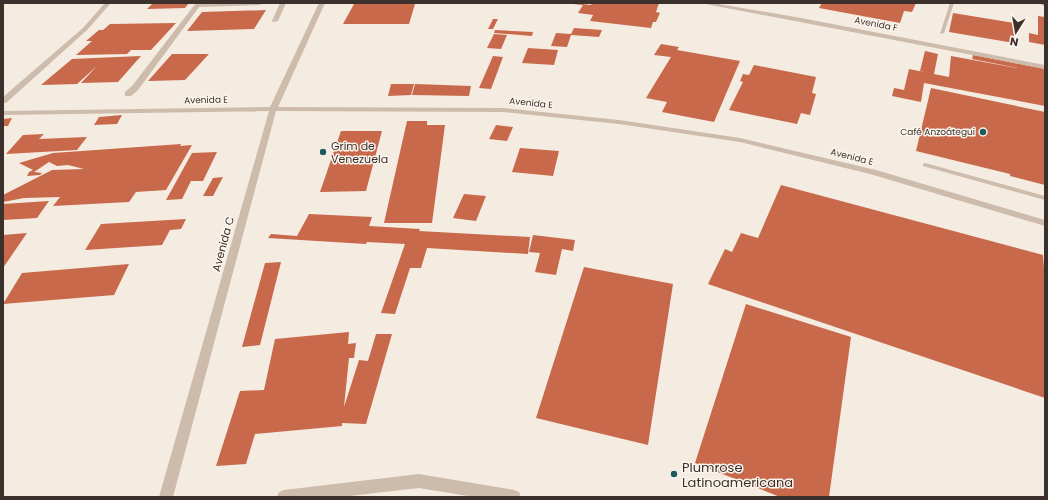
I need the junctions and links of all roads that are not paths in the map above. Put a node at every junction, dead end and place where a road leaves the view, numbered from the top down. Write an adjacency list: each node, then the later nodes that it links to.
1 (108, 3): 14 (street)
2 (260, 3): 8 (street)
3 (283, 3): 10 (street)
4 (322, 3): 15 (street, Avenida C)
5 (703, 3): 12 (street, Avenida F)
6 (952, 3): 11 (lane)
7 (1042, 3): 9 (main road)
8 (198, 4): 13 (street)
9 (1045, 4)
10 (275, 21)
11 (942, 33)
12 (1045, 67)
13 (128, 94)
14 (3, 100)
15 (272, 109): 16 (street, Avenida E); 19 (street, Avenida E); 20 (street, Avenida C)
16 (3, 113)
17 (925, 165): 18 (lane)
18 (1045, 198)
19 (1045, 223)
20 (166, 497)
21 (284, 497): 22 (street)
22 (514, 497)

